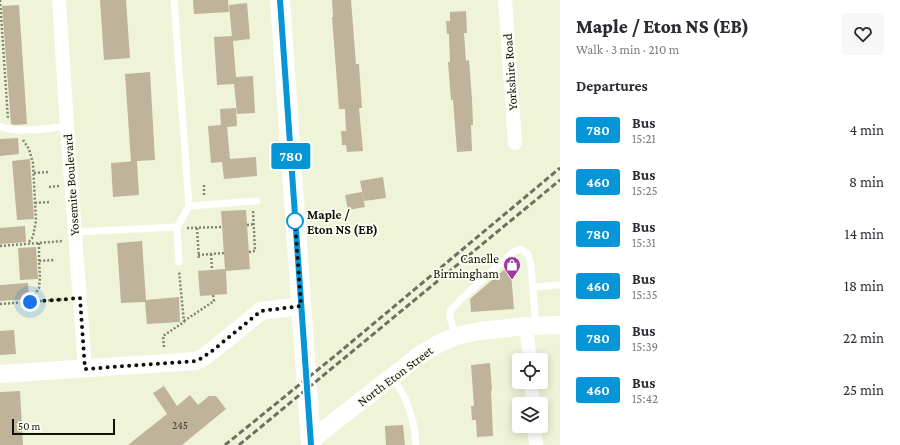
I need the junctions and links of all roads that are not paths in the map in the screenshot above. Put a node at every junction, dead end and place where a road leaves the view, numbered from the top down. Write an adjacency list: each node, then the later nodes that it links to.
1 (59, 0): 6 (street, Yosemite Boulevard)
2 (174, 0): 9 (lane)
3 (280, 0): 15 (main road)
4 (505, 0): 7 (street, Yorkshire Road)
5 (0, 126): 6 (lane)
6 (67, 126): 11 (street, Yosemite Boulevard)
7 (515, 143)
8 (257, 201): 9 (lane)
9 (189, 206): 10 (lane)
10 (177, 227): 11 (lane); 12 (lane)
11 (75, 236): 20 (street, Yosemite Boulevard)
12 (179, 262)
13 (560, 285): 14 (lane)
14 (534, 287): 17 (lane); 18 (lane)
15 (301, 306): 20 (street); 24 (main road)
16 (560, 325): 17 (street, North Eton Street)
17 (531, 326): 18 (street, North Eton Street); 19 (street)
18 (456, 336): 22 (street, North Eton Street)
19 (530, 353)
20 (85, 369): 21 (street)
21 (0, 374)
22 (392, 377): 24 (street, North Eton Street); 25 (lane)
23 (535, 433): 26 (street)
24 (309, 443)
25 (416, 445)
26 (536, 445)

